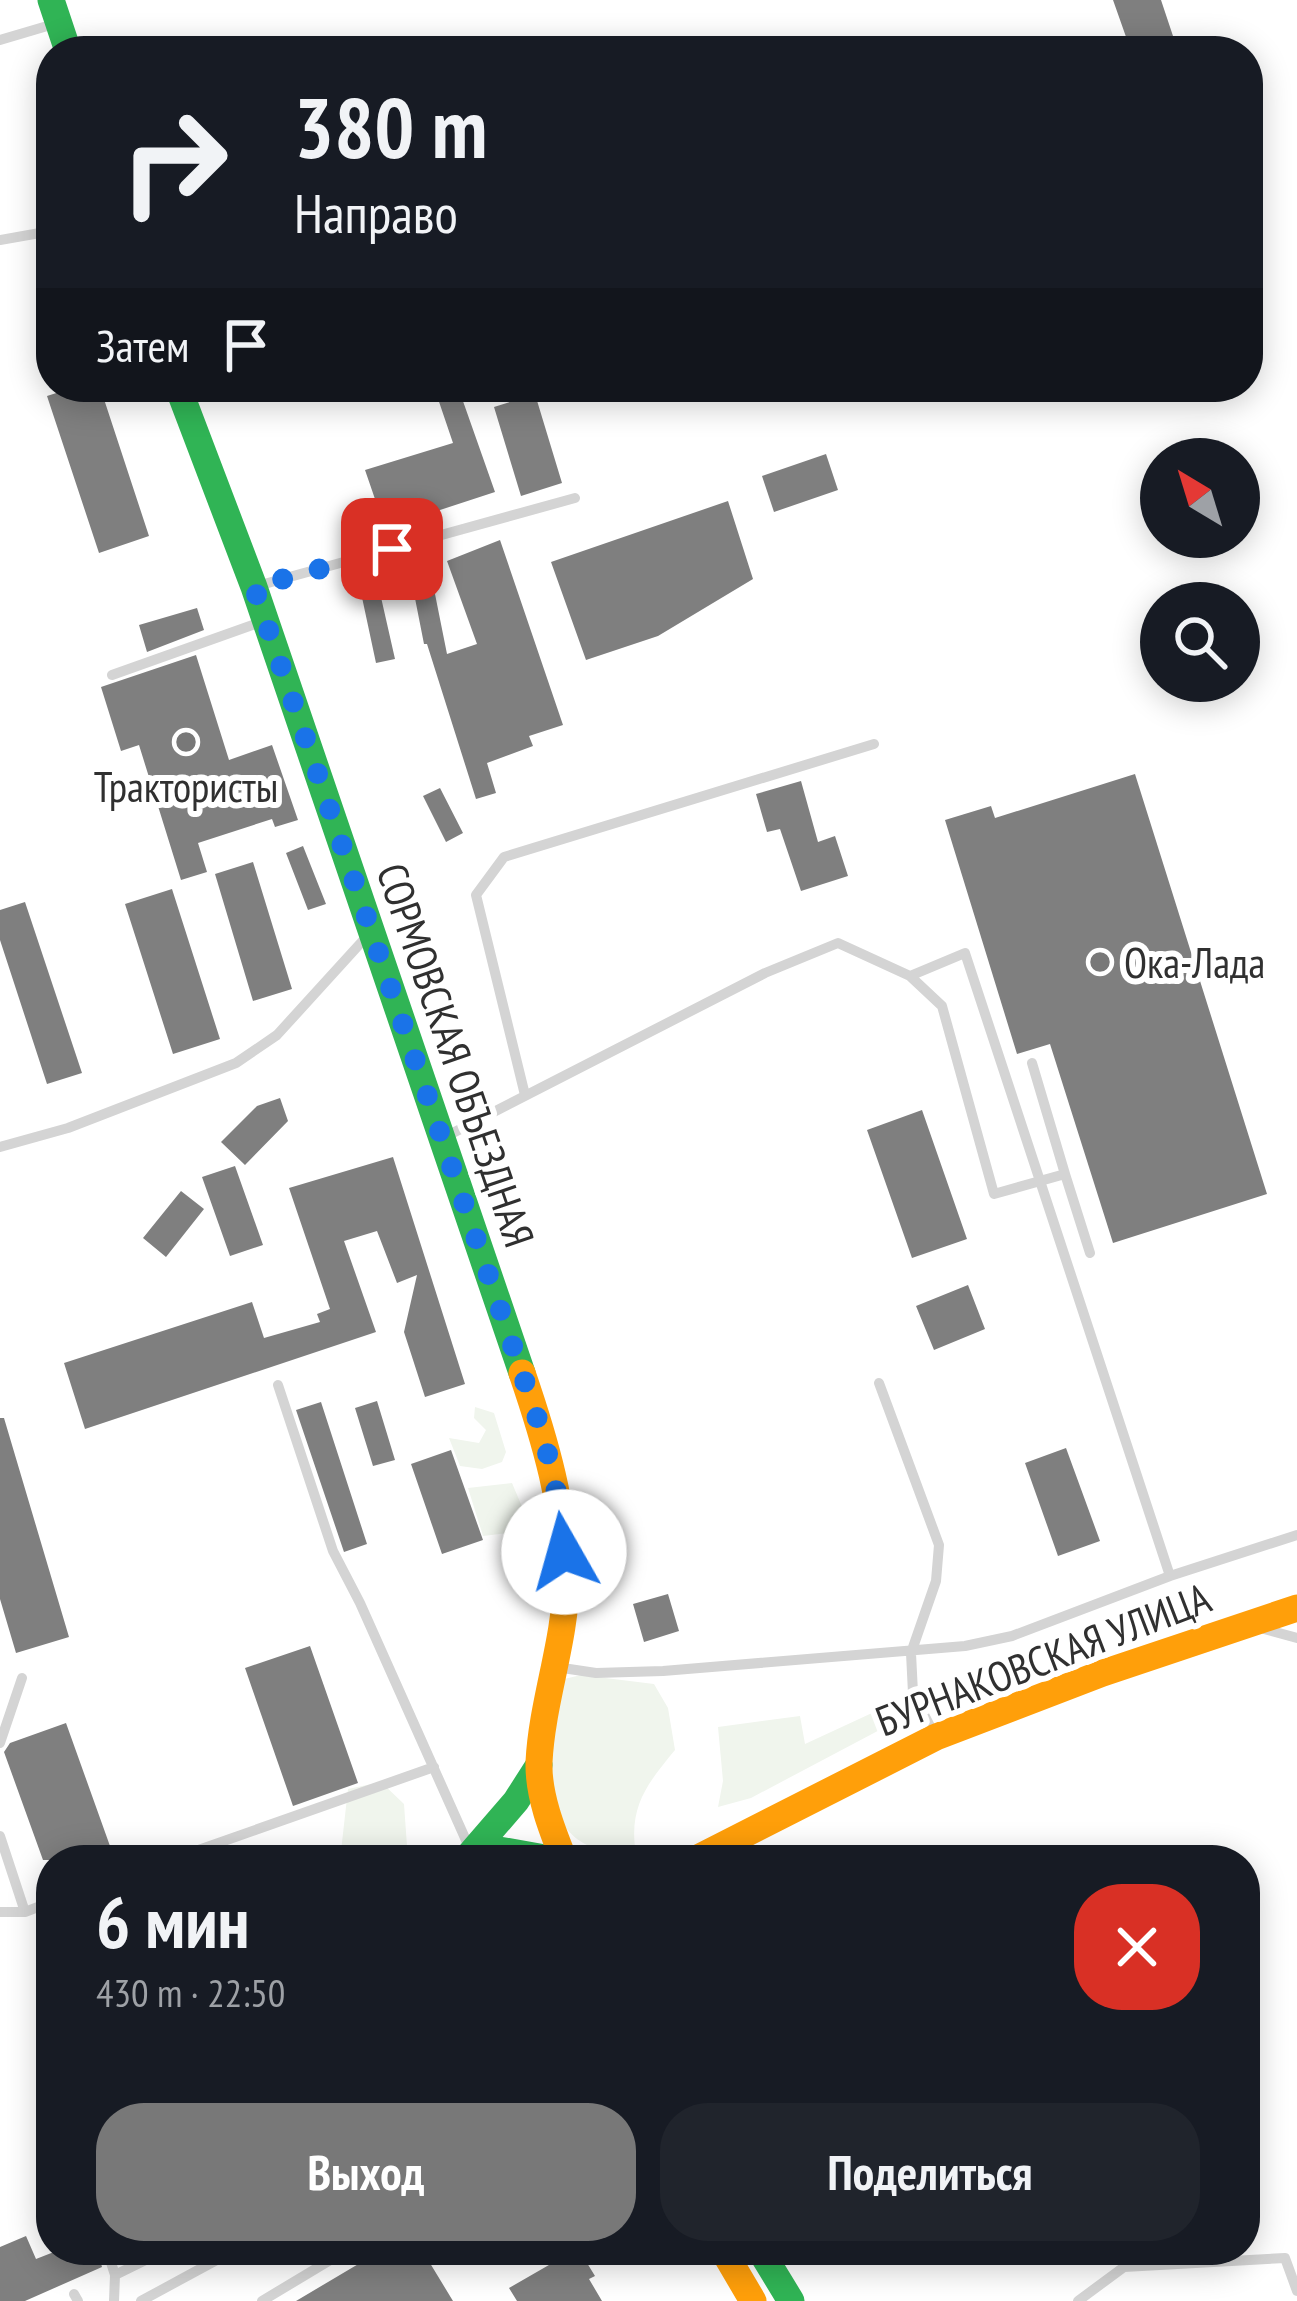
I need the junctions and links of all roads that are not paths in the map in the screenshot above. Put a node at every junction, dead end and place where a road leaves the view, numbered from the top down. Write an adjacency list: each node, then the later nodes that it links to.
1 (55, 11): 2 (lane)
2 (0, 40)
3 (36, 234): 4 (lane)
4 (0, 240)
5 (184, 402): 7 (street, СОРМОВСКАЯ ОБЪЕЗДНАЯ)
6 (574, 498): 7 (lane)
7 (254, 587): 8 (street, СОРМОВСКАЯ ОБЪЕЗДНАЯ)
8 (264, 621): 9 (lane); 11 (street, СОРМОВСКАЯ ОБЪЕЗДНАЯ)
9 (112, 674)
10 (874, 744): 14 (lane)
11 (370, 932): 15 (street, СОРМОВСКАЯ ОБЪЕЗДНАЯ); 16 (lane)
12 (910, 976): 14 (lane); 18 (lane); 18 (lane)
13 (1032, 1063): 17 (lane)
14 (525, 1095): 15 (lane)
15 (440, 1139): 28 (street, СОРМОВСКАЯ ОБЪЕЗДНАЯ)
16 (0, 1147)
17 (1064, 1174): 18 (lane); 19 (lane)
18 (1037, 1181): 23 (lane)
19 (1090, 1252)
20 (879, 1384): 27 (lane)
21 (278, 1385): 33 (lane)
22 (1297, 1535): 23 (lane)
23 (1170, 1576): 27 (lane)
24 (1297, 1608): 25 (street, БУРНАКОВСКАЯ УЛИЦА)
25 (1249, 1624): 26 (lane); 30 (street, БУРНАКОВСКАЯ УЛИЦА)
26 (1297, 1638)
27 (911, 1653): 28 (lane); 30 (lane)
28 (552, 1666): 32 (street, СОРМОВСКАЯ ОБЪЕЗДНАЯ)
29 (22, 1678): 31 (lane)
30 (936, 1737): 39 (street, БУРНАКОВСКАЯ УЛИЦА)
31 (0, 1743)
32 (539, 1766): 37 (street); 38 (street)
33 (434, 1767): 35 (lane); 36 (lane)
34 (0, 1836): 42 (lane)
35 (213, 1845)
36 (464, 1845)
37 (479, 1845)
38 (556, 1845)
39 (724, 1845)
40 (36, 1908): 42 (lane)
41 (0, 1912): 42 (lane)
42 (25, 1912)
43 (1291, 2256): 44 (lane); 53 (lane)
44 (1260, 2258)
45 (112, 2265): 52 (lane)
46 (135, 2265): 52 (lane)
47 (206, 2265): 55 (lane)
48 (322, 2265): 56 (lane)
49 (732, 2265): 57 (street)
50 (769, 2265): 58 (street)
51 (1154, 2265): 59 (lane)
52 (115, 2275): 54 (lane)
53 (1297, 2291)
54 (114, 2301)
55 (141, 2301)
56 (262, 2301)
57 (753, 2301)
58 (791, 2301)
59 (1078, 2301)

